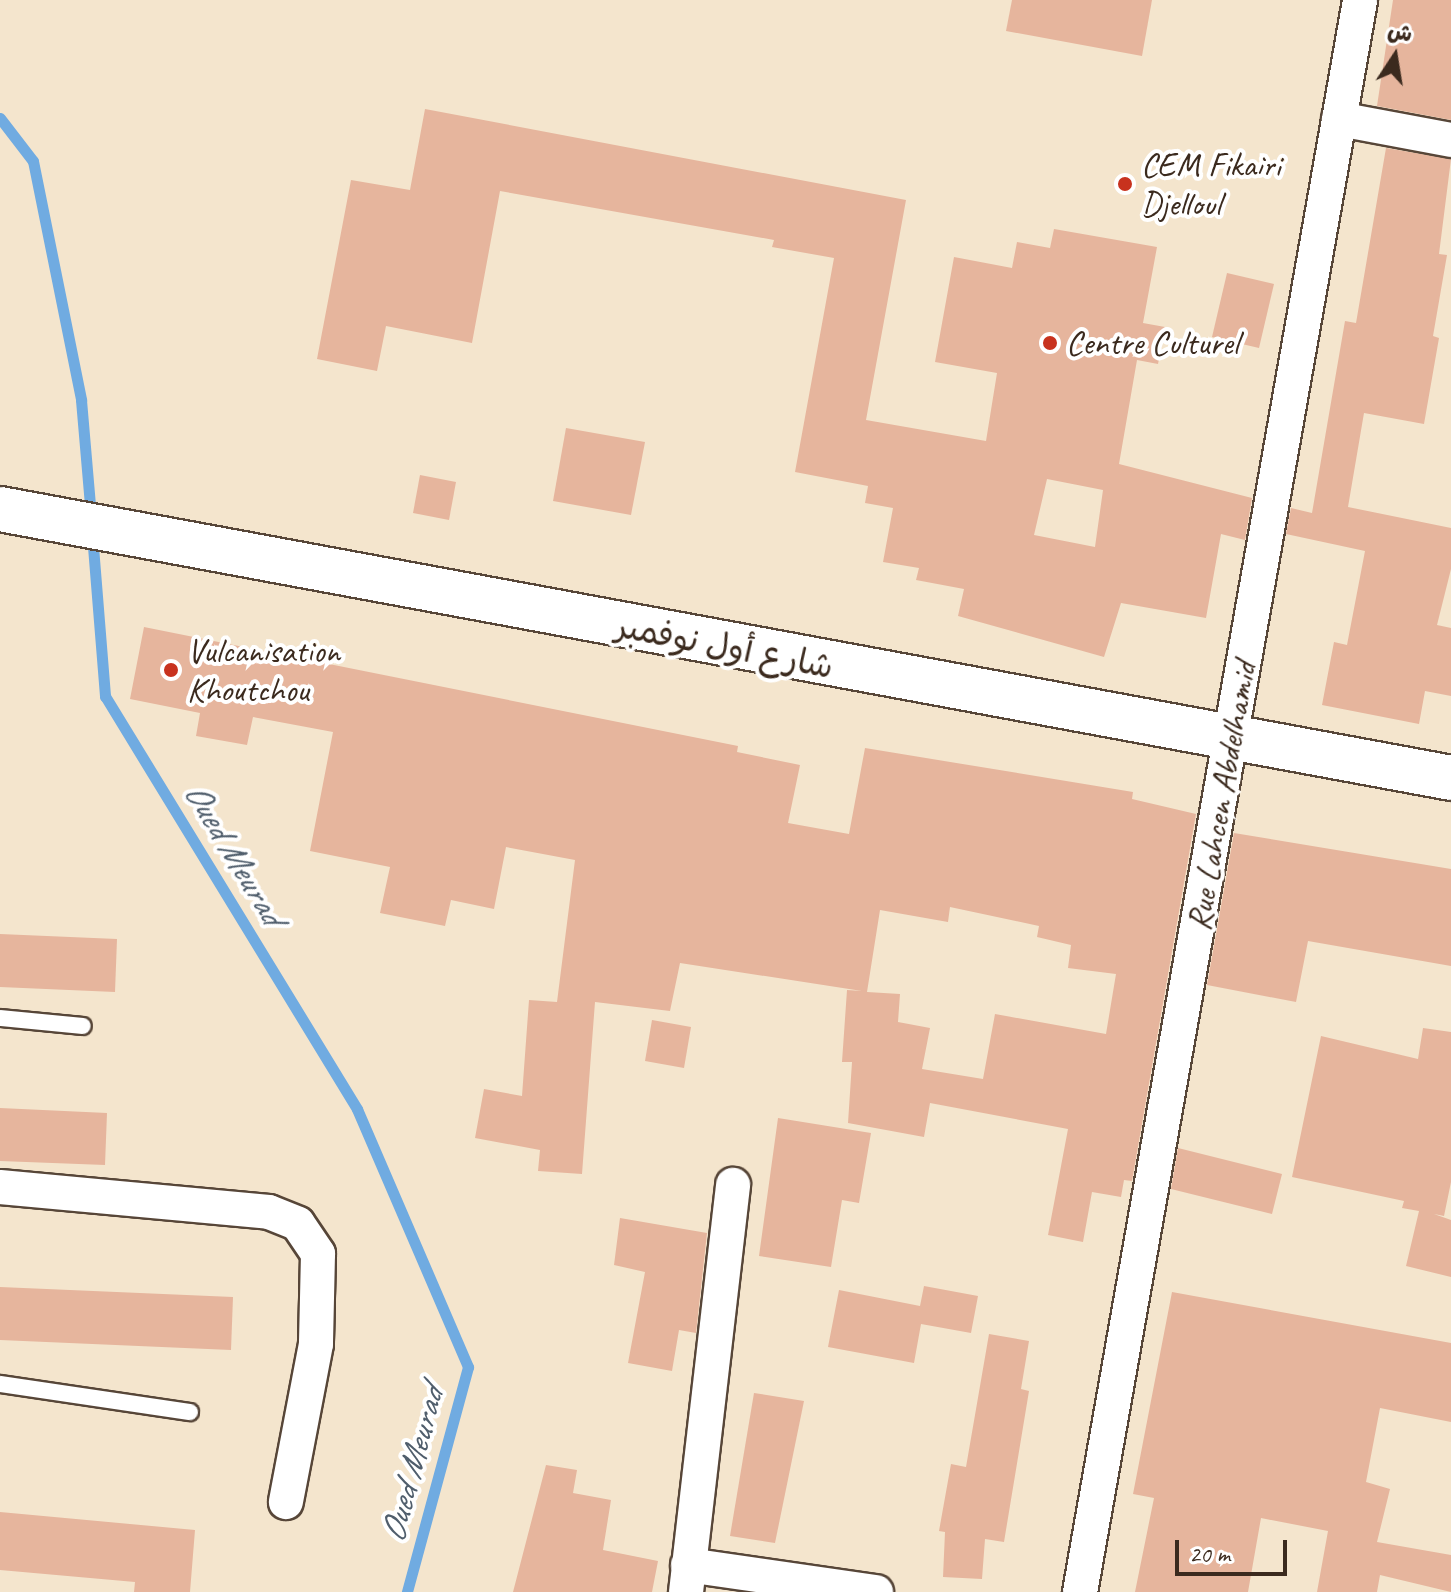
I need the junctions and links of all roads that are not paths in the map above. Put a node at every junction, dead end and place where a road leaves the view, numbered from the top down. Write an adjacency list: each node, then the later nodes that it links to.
1 (1360, 0): 2 (street, Rue Lahcen Abdelhamid)
2 (1339, 119): 3 (street); 5 (street, Rue Lahcen Abdelhamid)
3 (1451, 140)
4 (3, 509): 5 (main road, شارع أول نوفمبر)
5 (1230, 742): 6 (main road, شارع أول نوفمبر); 16 (street, Rue Lahcen Abdelhamid)
6 (1451, 778)
7 (0, 1018): 8 (lane)
8 (83, 1026)
9 (733, 1185): 14 (street)
10 (0, 1187): 13 (street)
11 (0, 1384): 12 (lane)
12 (190, 1412)
13 (286, 1502)
14 (687, 1578): 15 (street)
15 (875, 1592)
16 (1080, 1592)

